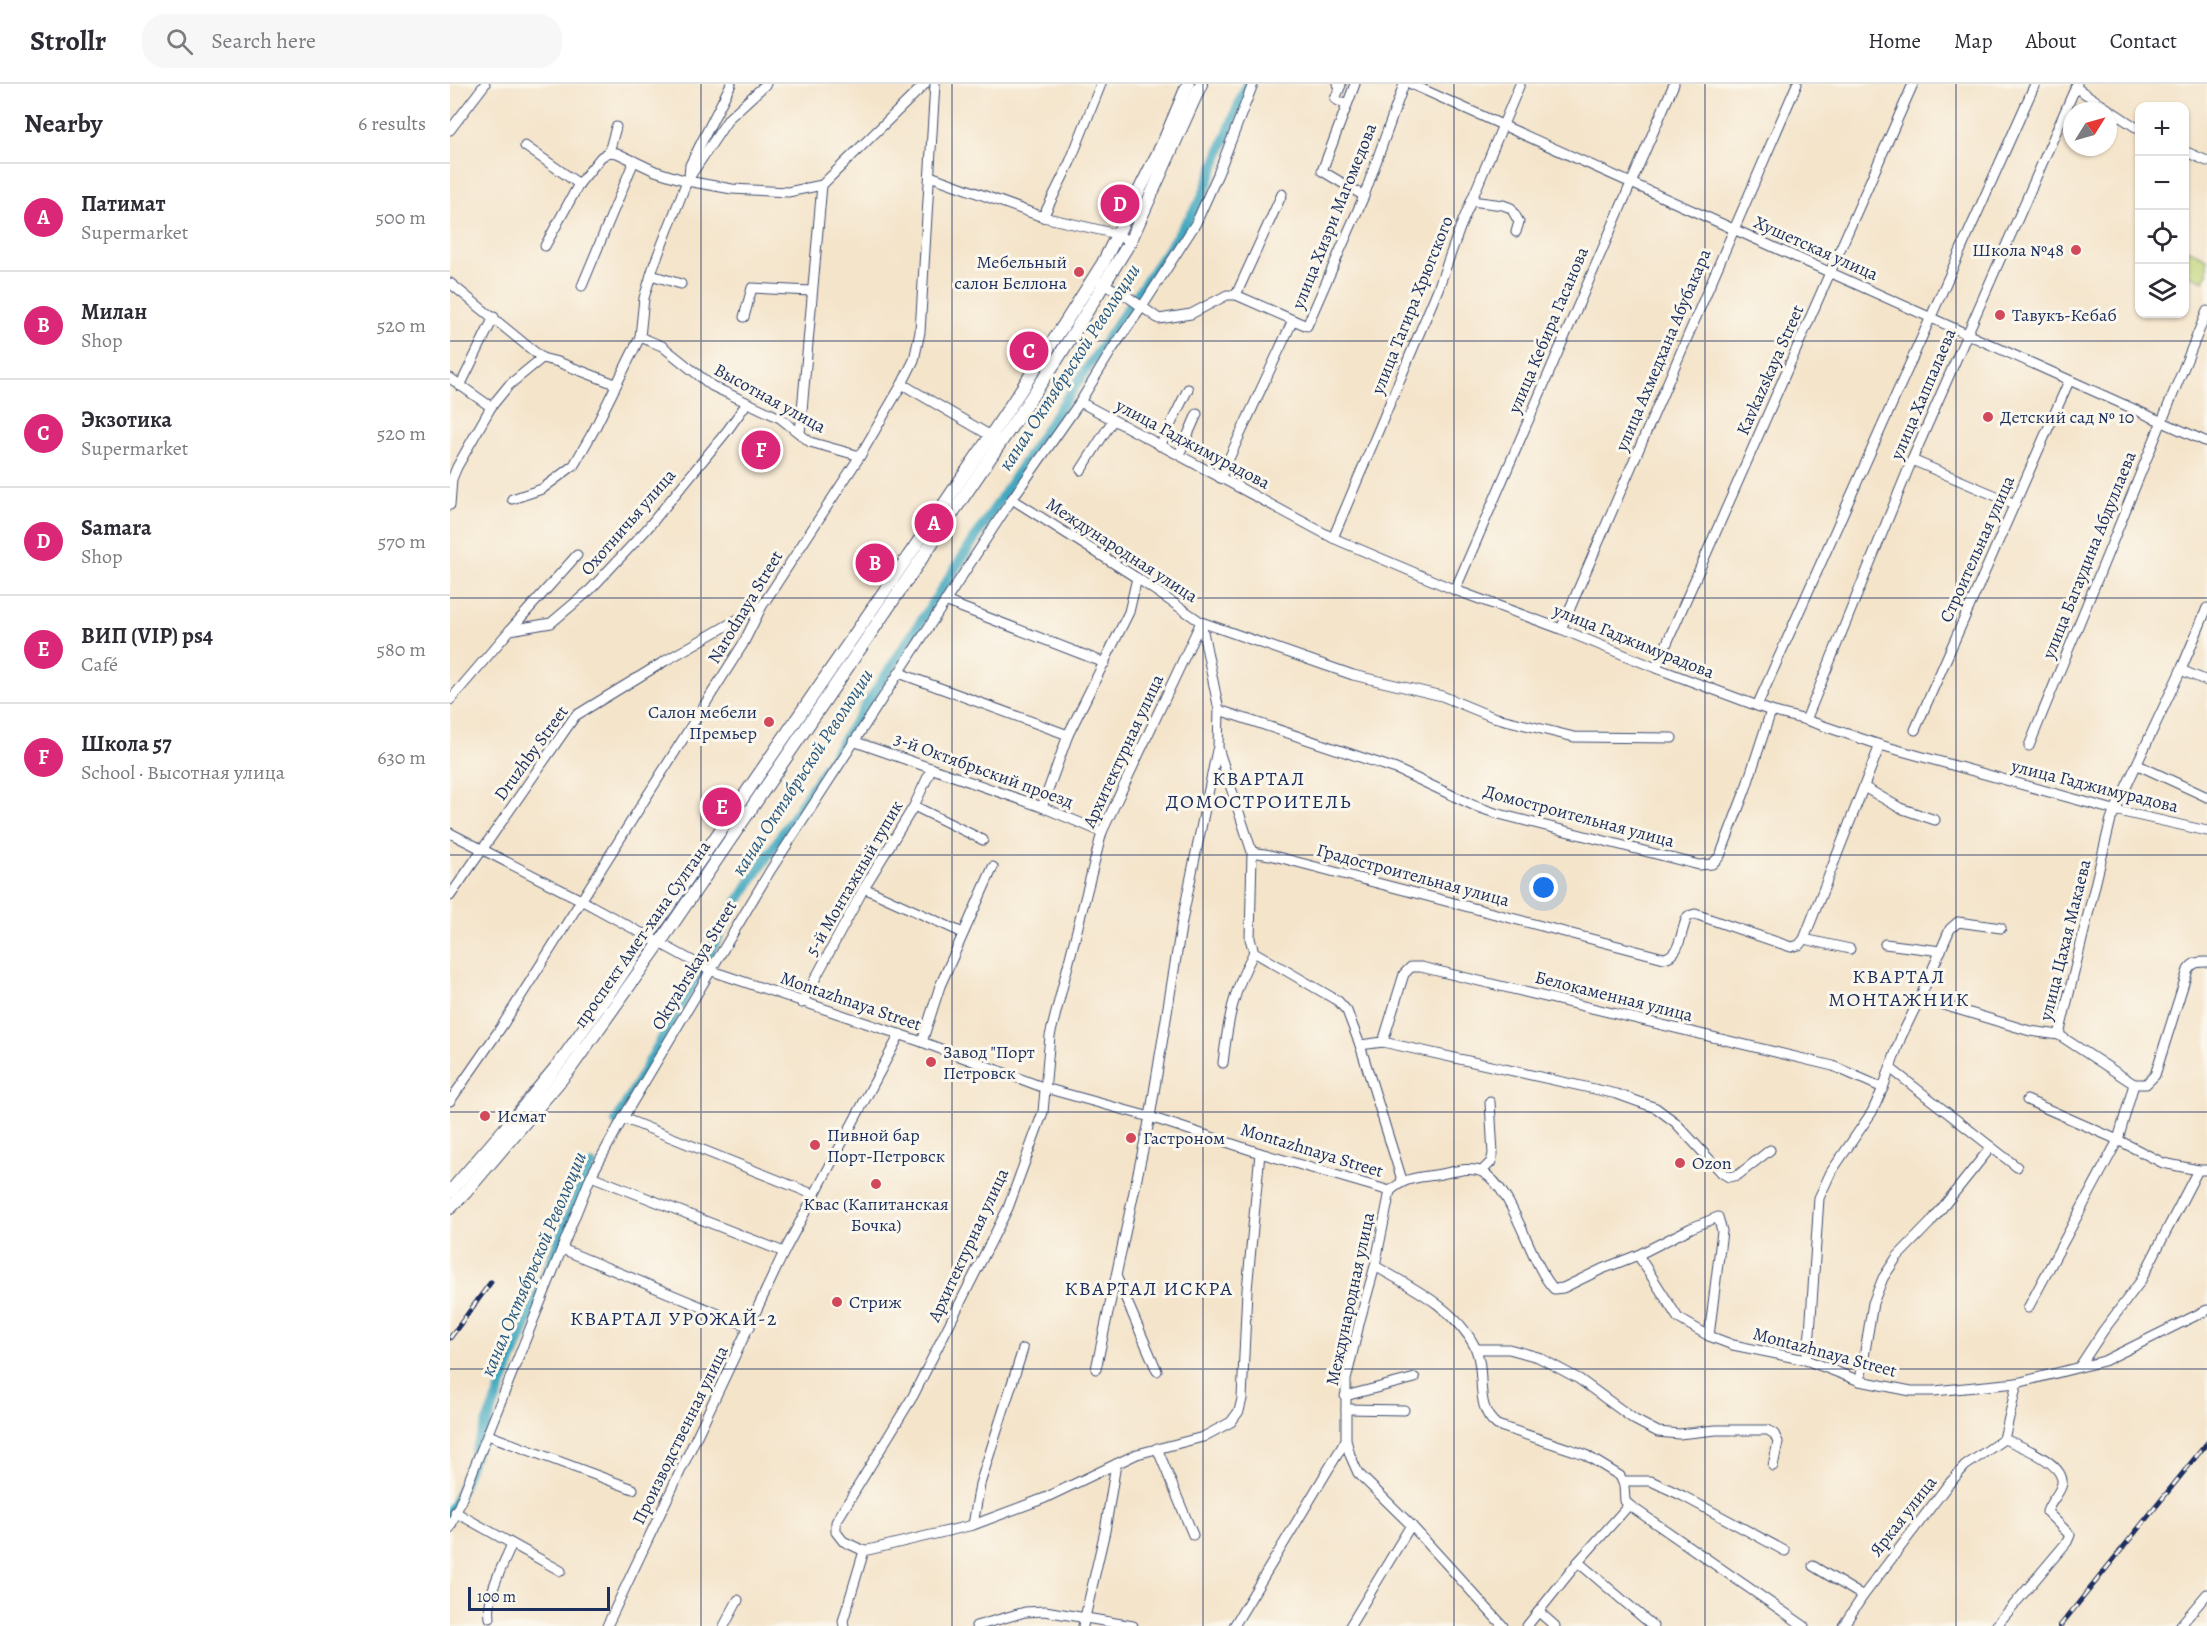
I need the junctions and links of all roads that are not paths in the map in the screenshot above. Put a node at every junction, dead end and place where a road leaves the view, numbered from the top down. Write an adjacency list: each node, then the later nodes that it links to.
1 (485, 84): 24 (street)
2 (731, 84): 31 (street)
3 (766, 84): 31 (street)
4 (925, 84): 34 (street)
5 (935, 84): 30 (street, Narodnaya Street)
6 (1101, 84): 38 (street)
7 (1188, 84): 41 (main road)
8 (1201, 84): 42 (main road, проспект Амет-хана Султана)
9 (1253, 84): 52 (street, Oktyabrskaya Street)
10 (1338, 84): 20 (street)
11 (1355, 84): 20 (street)
12 (1404, 84): 36 (street, улица Хизри Магомедова)
13 (1411, 84): 21 (street, Хушетская улица)
14 (1520, 84): 21 (street, улица Тагира Хрюгского)
15 (1674, 84): 32 (street, улица Кебира Гасанова)
16 (1797, 84): 39 (street, улица Ахмедхана Абубакара)
17 (1913, 84): 44 (street, Kavkazskaya Street)
18 (2035, 84): 56 (street, улица Хаппалаева)
19 (2076, 85): 23 (street); 58 (street, улица Хаппалаева)
20 (1346, 105): 36 (street)
21 (1502, 125): 32 (street, Хушетская улица); 37 (street, улица Тагира Хрюгского)
22 (616, 127): 26 (street)
23 (2135, 127)
24 (450, 130)
25 (525, 146): 33 (street)
26 (609, 152): 28 (street); 33 (street)
27 (2189, 152): 29 (street)
28 (634, 161): 31 (street); 49 (street)
29 (2207, 161)
30 (930, 176): 38 (street); 64 (street, Narodnaya Street)
31 (688, 179): 34 (street); 45 (street)
32 (1630, 182): 39 (street, Хушетская улица); 90 (street, улица Кебира Гасанова)
33 (579, 184): 43 (street)
34 (822, 185): 50 (street)
35 (1282, 194): 51 (street)
36 (1364, 196): 57 (street, улица Хизри Магомедова)
37 (1471, 201): 40 (street); 87 (street, улица Тагира Хрюгского)
38 (1043, 217): 41 (street)
39 (1733, 228): 44 (street, Хушетская улица); 95 (street, улица Ахмедхана Абубакара)
40 (1516, 232)
41 (1117, 234): 42 (street); 46 (main road)
42 (1130, 242): 46 (main road, проспект Амет-хана Султана)
43 (545, 246)
44 (1832, 272): 56 (street, Хушетская улица); 98 (street, Kavkazskaya Street)
45 (651, 275): 48 (street); 59 (street)
46 (1098, 281): 52 (street); 74 (main road); 76 (main road, проспект Амет-хана Султана)
47 (450, 283): 54 (street)
48 (681, 284)
49 (582, 286)
50 (811, 291): 55 (street); 73 (street)
51 (1236, 295): 52 (street); 57 (street)
52 (1142, 307): 67 (street, Oktyabrskaya Street)
53 (2207, 311): 72 (street, улица Багаудина Абдуллаева)
54 (494, 317): 60 (street); 65 (street)
55 (744, 317)
56 (1930, 318): 58 (street, Хушетская улица); 103 (street, улица Хаппалаева)
57 (1293, 320): 82 (street, улица Хизри Магомедова)
58 (1967, 333): 62 (street, Хушетская улица); 80 (street, улица Хаппалаева)
59 (640, 337): 63 (street); 68 (street, Высотная улица)
60 (542, 358): 63 (street); 69 (street)
61 (450, 379): 65 (street)
62 (2069, 381): 72 (street, Хушетская улица); 85 (street, Строительная улица)
63 (615, 384): 83 (street)
64 (902, 384): 74 (street); 79 (street, Narodnaya Street)
65 (460, 386): 69 (street)
66 (1188, 389): 77 (street)
67 (1080, 402): 71 (street, улица Гаджимурадова); 84 (street, Oktyabrskaya Street)
68 (747, 403): 73 (street, Высотная улица); 96 (street, Охотничья улица)
69 (491, 407): 86 (street)
70 (1197, 414): 78 (street)
71 (1113, 420): 77 (street, улица Гаджимурадова); 81 (street)
72 (2161, 422): 75 (street, Хушетская улица); 112 (street, улица Багаудина Абдуллаева)
73 (800, 433): 79 (street, Высотная улица)
74 (991, 435): 76 (street); 134 (main road)
75 (2207, 442)
76 (1001, 443): 136 (main road, проспект Амет-хана Султана)
77 (1160, 446): 78 (street, улица Гаджимурадова)
78 (1179, 455): 82 (street, улица Гаджимурадова)
79 (860, 456): 92 (street, Narodnaya Street)
80 (1912, 460): 85 (street); 106 (street, улица Хаппалаева)
81 (1081, 470)
82 (1221, 478): 87 (street, улица Гаджимурадова)
83 (512, 499)
84 (1012, 499): 89 (street, Международная улица); 91 (street, Oktyabrskaya Street)
85 (2015, 504): 107 (street, Строительная улица)
86 (450, 505)
87 (1333, 538): 90 (street, улица Гаджимурадова)
88 (578, 555): 96 (street, Охотничья улица)
89 (1137, 578): 94 (street, Международная улица); 97 (street)
90 (1455, 590): 95 (street, улица Гаджимурадова)
91 (945, 601): 97 (street); 100 (street, Oktyabrskaya Street)
92 (762, 606): 126 (street, Druzhby Street); 131 (street, Narodnaya Street)
93 (2207, 608): 99 (street, улица Цахая Макаева)
94 (1201, 622): 104 (street, Международная улица); 109 (street); 123 (street, Архитектурная улица)
95 (1561, 629): 98 (street, улица Гаджимурадова)
96 (510, 630): 102 (street, Охотничья улица)
97 (1105, 663): 108 (street)
98 (1656, 668): 103 (street, улица Гаджимурадова)
99 (2181, 670): 101 (street); 114 (street, улица Цахая Макаева)
100 (899, 673): 108 (street); 110 (street, Oktyabrskaya Street)
101 (2207, 681)
102 (450, 700)
103 (1757, 706): 105 (street, улица Гаджимурадова)
104 (1219, 710): 105 (street, Домостроительная улица); 113 (street, Международная улица)
105 (1771, 711): 106 (street, улица Гаджимурадова)
106 (1806, 720): 111 (street, улица Гаджимурадова)
107 (1915, 730)
108 (1068, 735): 119 (street)
109 (1672, 738)
110 (853, 741): 115 (street, 3-й Октябрьский проезд); 142 (street, Oktyabrskaya Street)
111 (1880, 746): 116 (street); 120 (street, улица Гаджимурадова)
112 (2029, 746)
113 (1218, 748): 127 (street, Международная улица); 158 (street)
114 (2138, 765): 117 (street); 120 (street, улица Цахая Макаева)
115 (932, 768): 118 (street, 5-й Монтажный тупик); 119 (street, 3-й Октябрьский проезд)
116 (1864, 787): 121 (street); 135 (street)
117 (2207, 797)
118 (914, 806): 125 (street); 129 (street, 5-й Монтажный тупик)
119 (1042, 807): 123 (street, 3-й Октябрьский проезд)
120 (2114, 810): 122 (street, улица Гаджимурадова); 146 (street, улица Цахая Макаева)
121 (1935, 820)
122 (2207, 831)
123 (1102, 832): 153 (street, Архитектурная улица)
124 (450, 833): 126 (street, Montazhnaya Street)
125 (983, 840)
126 (482, 850): 130 (street, Druzhby Street); 131 (street, Montazhnaya Street)
127 (1252, 852): 135 (street, Градостроительная улица); 140 (street, Международная улица)
128 (993, 867): 133 (street)
129 (864, 888): 133 (street); 144 (street, 5-й Монтажный тупик)
130 (450, 896)
131 (581, 900): 134 (street, Montazhnaya Street); 156 (street, Narodnaya Street)
132 (2001, 928): 139 (street)
133 (963, 933): 147 (street)
134 (648, 936): 136 (street, Montazhnaya Street); 169 (main road)
135 (1801, 942): 138 (street)
136 (659, 944): 142 (street, Montazhnaya Street); 169 (main road, проспект Амет-хана Султана)
137 (1885, 944): 139 (street)
138 (1850, 949)
139 (1941, 951): 143 (street)
140 (1254, 952): 149 (street); 150 (street)
141 (2207, 962): 152 (street)
142 (706, 968): 144 (street, Montazhnaya Street); 159 (street, Oktyabrskaya Street)
143 (1920, 998): 146 (street); 151 (street)
144 (802, 1003): 145 (street, Montazhnaya Street)
145 (900, 1034): 147 (street, Montazhnaya Street); 171 (street, Производственная улица)
146 (2059, 1035): 152 (street, улица Цахая Макаева)
147 (922, 1042): 153 (street, Montazhnaya Street)
148 (1383, 1042): 149 (street); 154 (street, Белокаменная улица); 162 (street)
149 (1360, 1044): 168 (street)
150 (1223, 1063)
151 (1890, 1068): 154 (street); 161 (street)
152 (2134, 1084): 160 (street)
153 (1045, 1088): 158 (street, Montazhnaya Street); 209 (street, Архитектурная улица)
154 (1883, 1088): 184 (street)
155 (2027, 1100): 160 (street)
156 (450, 1101)
157 (1490, 1102): 166 (street)
158 (1150, 1116): 163 (street, Montazhnaya Street); 177 (street)
159 (623, 1118): 167 (street, Oktyabrskaya Street); 171 (street)
160 (2118, 1140): 165 (street); 178 (street)
161 (1991, 1147): 164 (street); 189 (street)
162 (1770, 1150)
163 (1260, 1153): 170 (street, Montazhnaya Street); 197 (street)
164 (2017, 1167)
165 (2202, 1170): 185 (street)
166 (1482, 1171): 168 (street, Montazhnaya Street); 175 (street)
167 (591, 1176): 173 (street, Oktyabrskaya Street); 174 (street)
168 (1402, 1180): 170 (street, Montazhnaya Street)
169 (456, 1187): 172 (main road, проспект Амет-хана Султана)
170 (1390, 1191): 176 (street, Международная улица)
171 (815, 1195): 174 (street, Производственная улица)
172 (450, 1208)
173 (562, 1249): 180 (street); 194 (street, Oktyabrskaya Street)
174 (784, 1252): 180 (street, Производственная улица)
175 (1638, 1255): 181 (street, Montazhnaya Street); 181 (street)
176 (1375, 1266): 183 (street); 191 (street, Международная улица)
177 (1117, 1278): 186 (street); 187 (street)
178 (2028, 1308)
179 (2207, 1310): 185 (street, Montazhnaya Street)
180 (750, 1327): 220 (street, Производственная улица)
181 (1709, 1336): 184 (street, Montazhnaya Street)
182 (1023, 1349): 204 (street)
183 (1476, 1349): 199 (street); 200 (street)
184 (1806, 1360): 189 (street, Montazhnaya Street)
185 (2080, 1366): 190 (street, Montazhnaya Street)
186 (1096, 1369)
187 (1157, 1371)
188 (1415, 1378): 191 (street)
189 (1860, 1381): 190 (street, Montazhnaya Street)
190 (2018, 1383): 195 (street)
191 (1346, 1396): 192 (street, Международная улица)
192 (1346, 1409): 193 (street); 196 (street, Международная улица)
193 (1404, 1410)
194 (488, 1435): 201 (street); 203 (street, Oktyabrskaya Street)
195 (2004, 1439): 215 (street, Яркая улица); 233 (street)
196 (1346, 1440): 205 (street, Международная улица); 225 (street)
197 (1157, 1448): 198 (street); 207 (street)
198 (1116, 1464): 204 (street); 219 (street)
199 (1773, 1466)
200 (1623, 1481): 202 (street); 210 (street)
201 (633, 1489)
202 (1629, 1505): 211 (street); 231 (street)
203 (455, 1512): 206 (street, Oktyabrskaya Street); 208 (street)
204 (973, 1525): 209 (street)
205 (1410, 1525): 226 (street); 227 (street, Международная улица)
206 (450, 1528)
207 (1193, 1535)
208 (512, 1544): 213 (street); 218 (street)
209 (864, 1551): 222 (street)
210 (1785, 1551)
211 (1578, 1562): 217 (street); 230 (street)
212 (1813, 1566): 215 (street)
213 (561, 1571)
214 (2207, 1594): 234 (street)
215 (1863, 1596): 232 (street, Яркая улица)
216 (738, 1600): 221 (street)
217 (1539, 1612): 228 (street); 229 (street)
218 (490, 1618)
219 (1084, 1621): 223 (street); 224 (street)
220 (607, 1626)
221 (724, 1626)
222 (844, 1626)
223 (976, 1626)
224 (1132, 1626)
225 (1234, 1626)
226 (1350, 1626)
227 (1503, 1626)
228 (1527, 1626)
229 (1555, 1626)
230 (1653, 1626)
231 (1804, 1626)
232 (1843, 1626)
233 (1996, 1626)
234 (2180, 1626)

